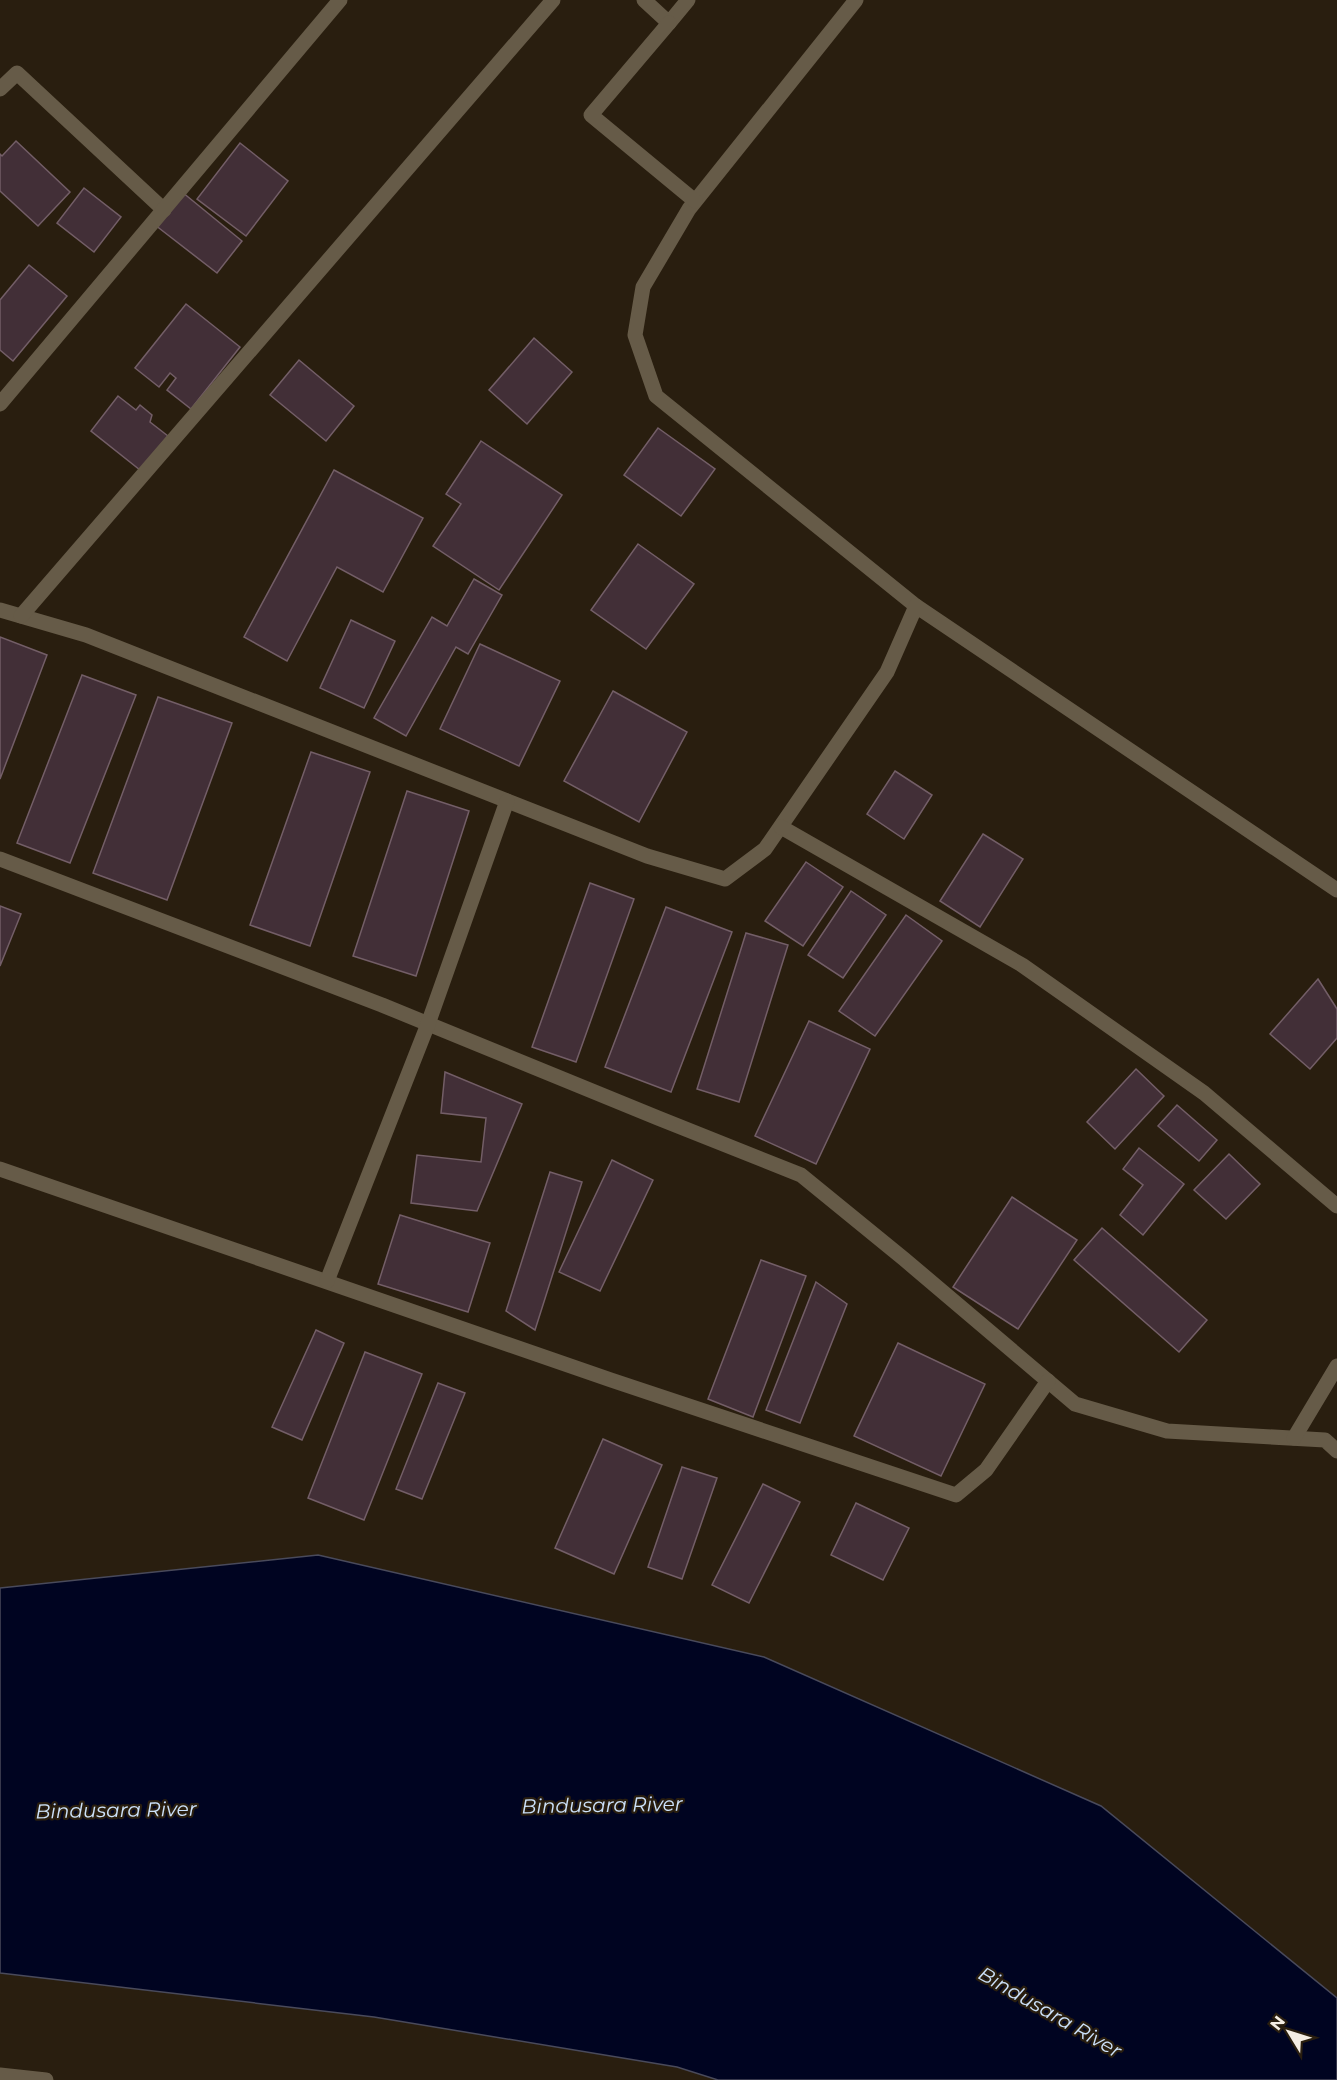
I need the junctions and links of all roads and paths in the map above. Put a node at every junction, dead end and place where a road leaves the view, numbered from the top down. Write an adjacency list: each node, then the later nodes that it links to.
1 (340, 0): 9 (street)
2 (553, 0): 13 (street)
3 (644, 0): 6 (street)
4 (688, 0): 6 (street)
5 (856, 0): 8 (street)
6 (669, 23): 8 (street)
7 (0, 89): 9 (street)
8 (695, 201): 11 (street)
9 (164, 210): 10 (street)
10 (0, 404)
11 (916, 606): 15 (street); 17 (street)
12 (0, 610): 13 (street)
13 (21, 616): 14 (street)
14 (507, 801): 15 (street); 18 (street)
15 (781, 827): 20 (street)
16 (0, 859): 18 (street)
17 (1337, 890)
18 (428, 1024): 21 (street); 23 (street)
19 (0, 1168): 21 (street)
20 (1337, 1206)
21 (327, 1281): 23 (street)
22 (1337, 1366): 24 (street)
23 (1048, 1381): 24 (street)
24 (1294, 1438): 25 (street)
25 (1337, 1451)
26 (0, 2075): 27 (street)
27 (46, 2080)

